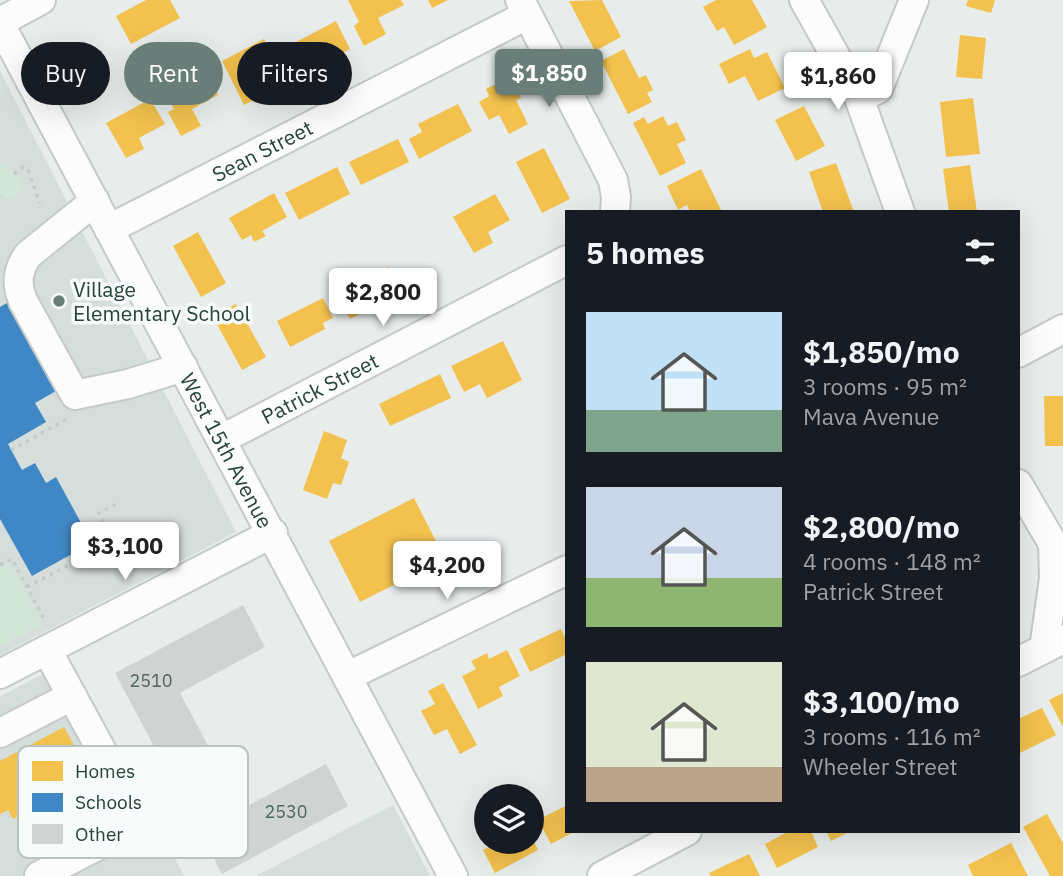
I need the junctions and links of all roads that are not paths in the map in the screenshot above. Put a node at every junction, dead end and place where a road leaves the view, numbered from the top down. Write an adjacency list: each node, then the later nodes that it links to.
1 (41, 0): 5 (street)
2 (804, 0): 6 (street)
3 (914, 0): 6 (street)
4 (524, 7): 8 (street); 10 (street, Sean Street)
5 (0, 23): 7 (street, West 15th Avenue)
6 (859, 98): 9 (street)
7 (94, 201): 10 (street, West 15th Avenue); 14 (street)
8 (615, 210)
9 (899, 210)
10 (109, 229): 14 (street, West 15th Avenue)
11 (565, 261): 15 (street, Patrick Street)
12 (1063, 329): 13 (street)
13 (1020, 353)
14 (183, 367): 15 (street, West 15th Avenue)
15 (222, 439): 17 (street, West 15th Avenue)
16 (1020, 487): 18 (street)
17 (273, 533): 21 (street); 24 (street, West 15th Avenue)
18 (1058, 547): 20 (street)
19 (565, 571): 24 (street)
20 (1054, 644): 22 (street)
21 (47, 650): 23 (street); 25 (street)
22 (1020, 661)
23 (0, 674)
24 (348, 676): 31 (street, West 15th Avenue)
25 (72, 696): 26 (street); 27 (street)
26 (0, 733)
27 (99, 746)
28 (683, 833): 32 (street)
29 (74, 858): 30 (street)
30 (39, 876)
31 (453, 876)
32 (602, 876)

